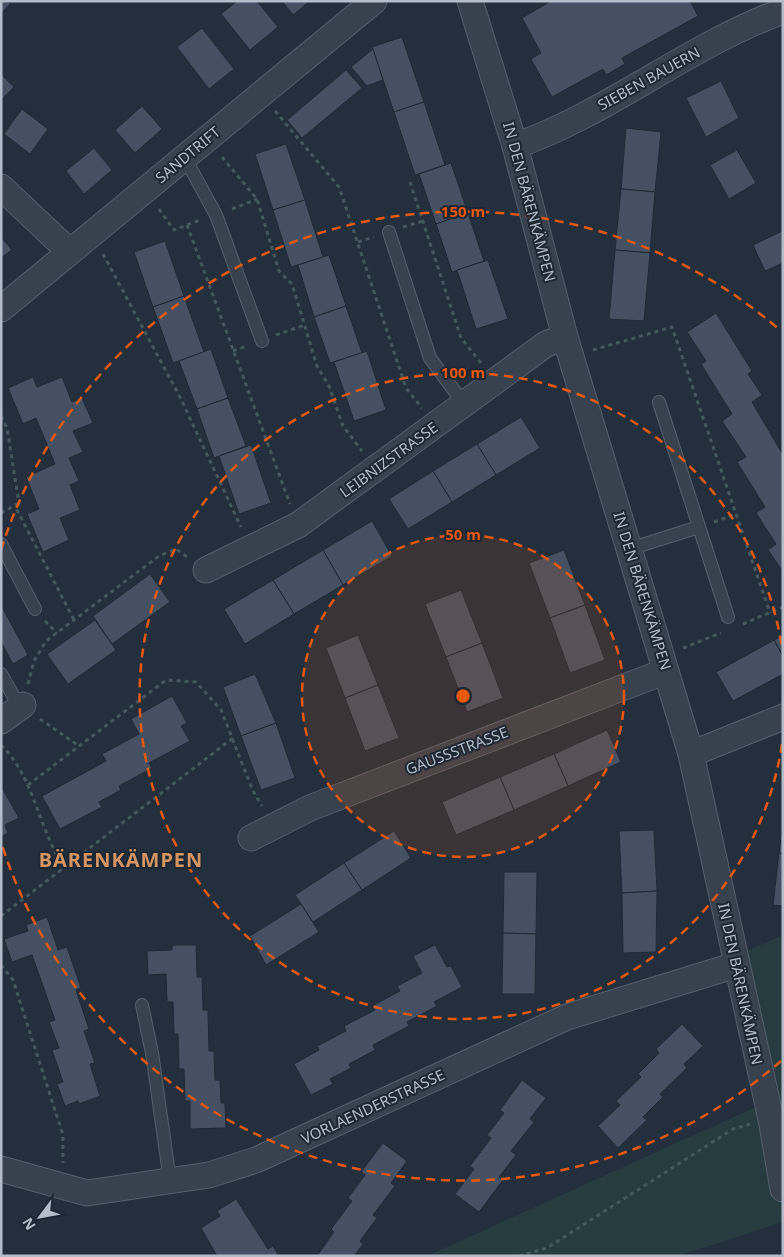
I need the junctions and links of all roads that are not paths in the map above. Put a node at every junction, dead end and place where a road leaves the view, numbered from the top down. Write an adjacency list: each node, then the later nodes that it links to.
1 (374, 1): 5 (street, SANDTRIFT)
2 (470, 1): 4 (street, IN DEN BÄRENKÄMPEN)
3 (783, 10): 4 (street, SIEBEN BAUERN)
4 (515, 146): 11 (street, IN DEN BÄRENKÄMPEN)
5 (185, 158): 8 (street, SANDTRIFT); 10 (lane)
6 (1, 187): 8 (street)
7 (389, 232): 13 (lane)
8 (70, 252): 9 (street, SANDTRIFT)
9 (1, 309)
10 (262, 340)
11 (568, 347): 13 (street, LEIBNIZSTRASSE); 16 (street, IN DEN BÄRENKÄMPEN)
12 (659, 402): 14 (lane)
13 (465, 406): 17 (street, LEIBNIZSTRASSE)
14 (699, 527): 16 (lane); 19 (lane)
15 (1, 544): 18 (lane)
16 (629, 549): 20 (street, IN DEN BÄRENKÄMPEN)
17 (206, 570)
18 (35, 609)
19 (728, 618)
20 (666, 671): 24 (street, IN DEN BÄRENKÄMPEN); 25 (street, GAUSSSTRASSE)
21 (1, 674): 22 (lane)
22 (15, 711)
23 (783, 717): 24 (street)
24 (691, 754): 26 (street, IN DEN BÄRENKÄMPEN)
25 (251, 838)
26 (736, 965): 29 (street, VORLAENDERSTRASSE); 30 (street, IN DEN BÄRENKÄMPEN)
27 (142, 1005): 29 (lane)
28 (1, 1169): 29 (street, VORLAENDERSTRASSE)
29 (170, 1181)
30 (783, 1189)

